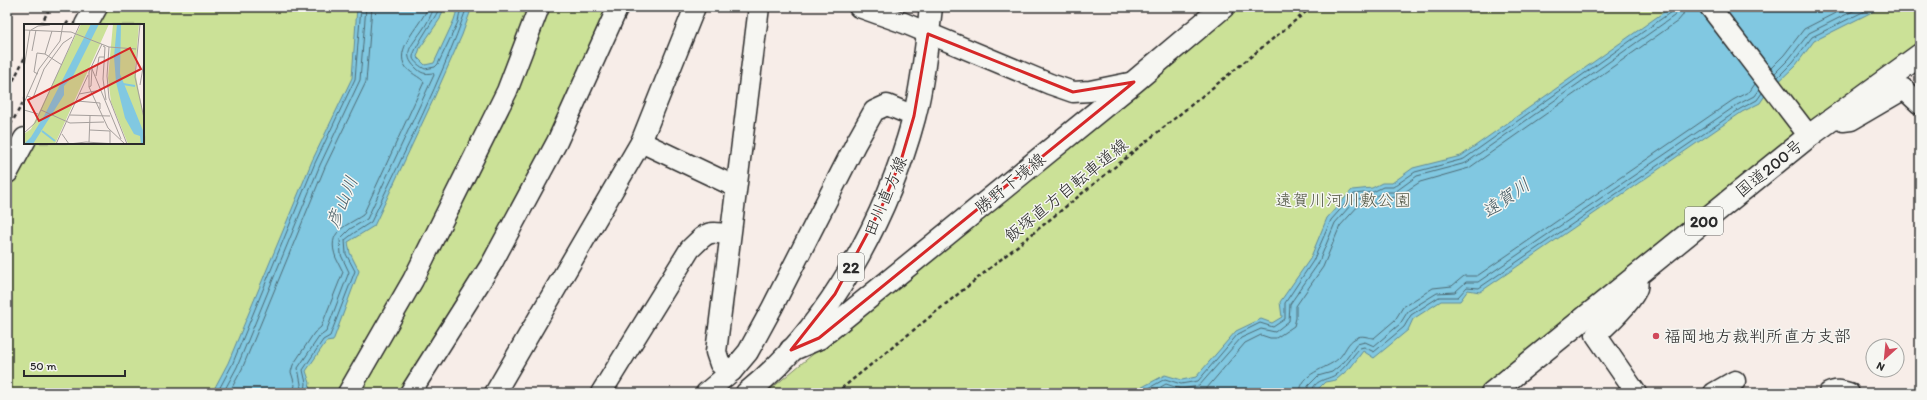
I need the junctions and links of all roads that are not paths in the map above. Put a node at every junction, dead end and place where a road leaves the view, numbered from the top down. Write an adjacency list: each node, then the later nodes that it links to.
1 (96, 7): 10 (main road)
2 (539, 7): 27 (street)
3 (618, 7): 28 (street)
4 (695, 7): 19 (street)
5 (759, 7): 21 (street)
6 (859, 7): 11 (street)
7 (931, 7): 11 (main road, 田川直方線 / 22)
8 (1223, 7): 13 (main road, 勝野下境線)
9 (1710, 7): 17 (street)
10 (87, 24)
11 (928, 34): 13 (street); 15 (main road, 田川直方線 / 22)
12 (1920, 55): 16 (main road, 国道200号 / 200)
13 (1134, 82): 24 (main road, 勝野下境線)
14 (1920, 104): 16 (street)
15 (914, 116): 24 (main road, 田川直方線 / 22); 25 (street)
16 (1835, 117): 17 (main road, 国道200号 / 200)
17 (1806, 132): 23 (main road, 国道200号 / 200)
18 (24, 141): 20 (main road)
19 (641, 142): 21 (street); 29 (street)
20 (7, 172)
21 (736, 187): 22 (street)
22 (730, 235): 25 (street); 30 (street)
23 (1636, 276): 33 (main road, 国道200号 / 200); 34 (street)
24 (792, 350): 32 (main road, 田川直方線 / 22)
25 (732, 371): 31 (street)
26 (1735, 381): 35 (street)
27 (348, 393)
28 (410, 393)
29 (495, 393)
30 (601, 393)
31 (706, 393)
32 (747, 393)
33 (1492, 393)
34 (1636, 393)
35 (1714, 393)
36 (1829, 393): 37 (street)
37 (1849, 393)

